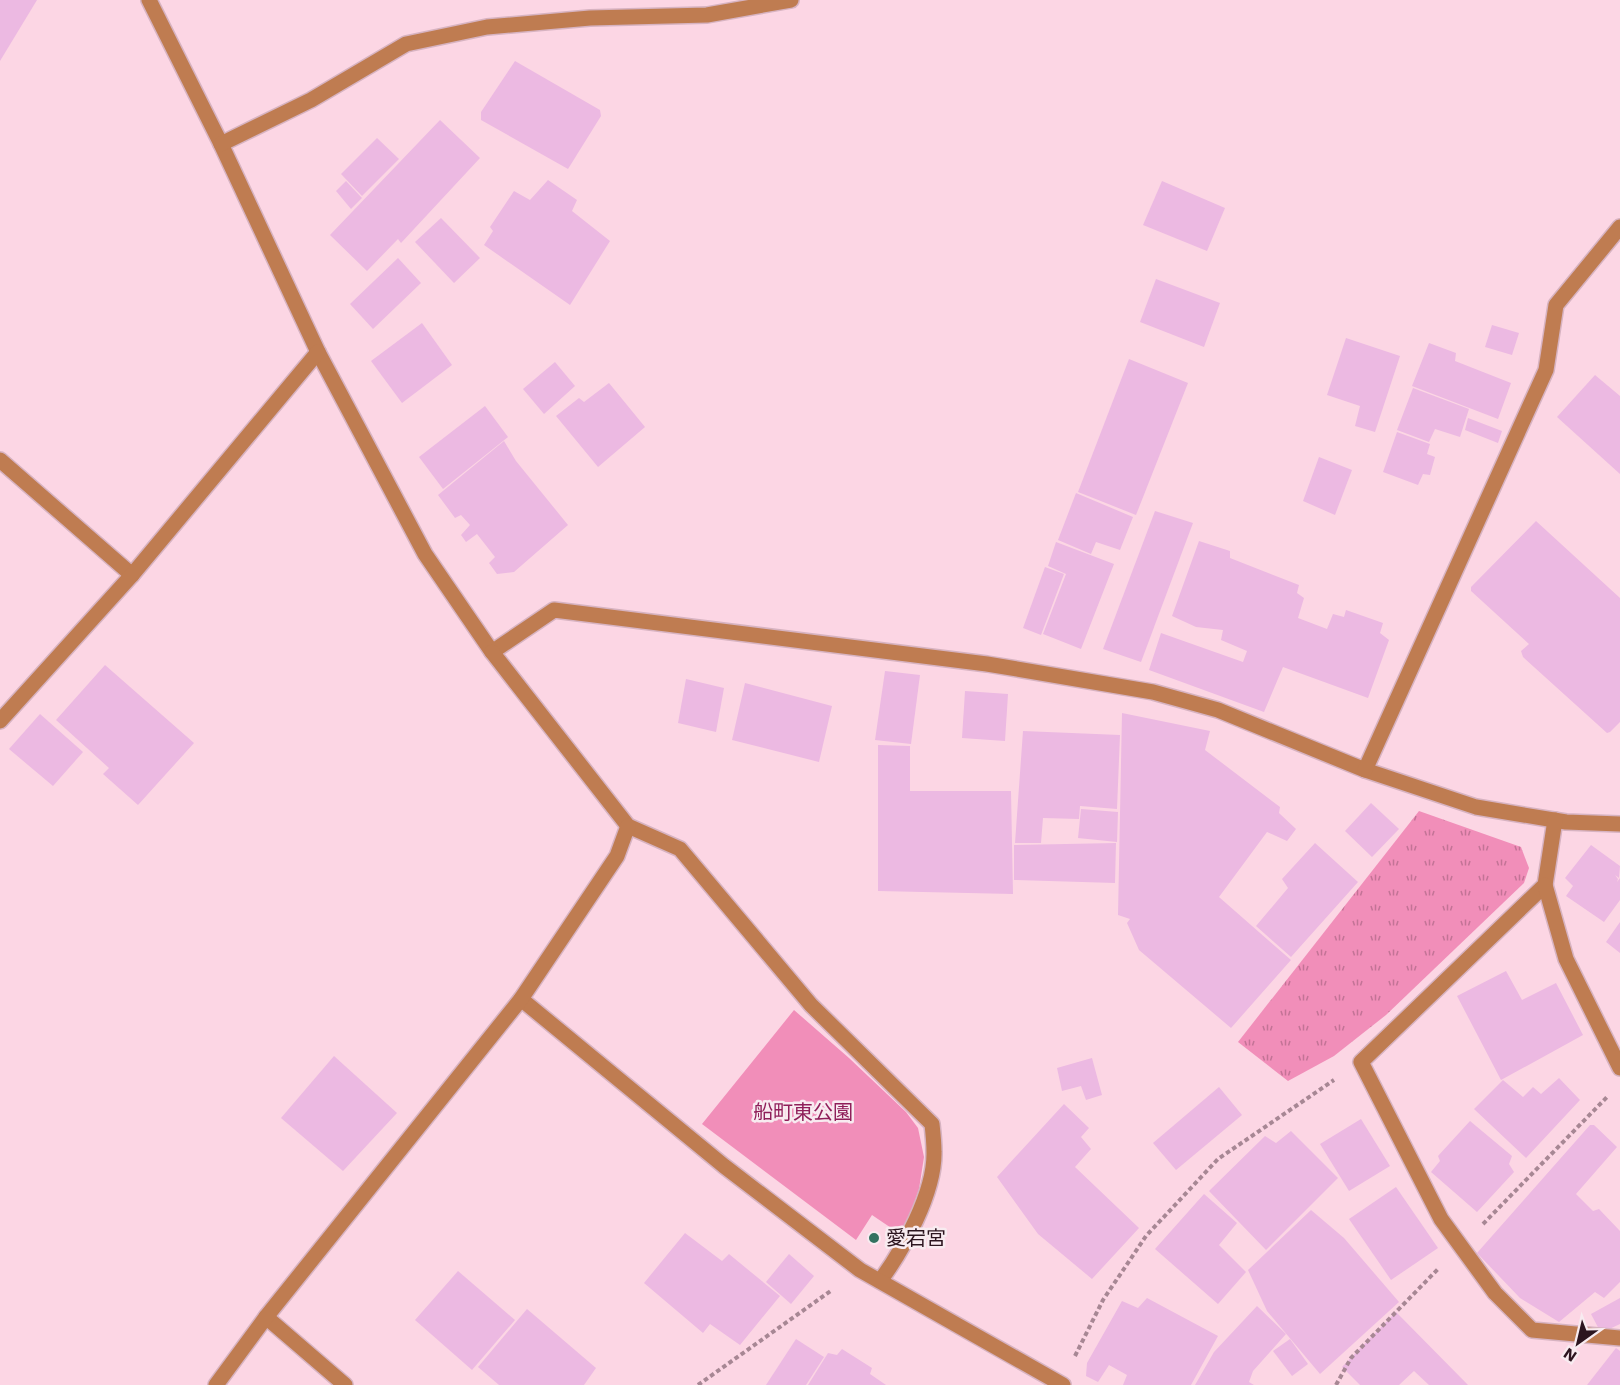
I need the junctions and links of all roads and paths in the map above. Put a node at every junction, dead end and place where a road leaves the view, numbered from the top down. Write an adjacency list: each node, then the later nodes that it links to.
1 (149, 0): 3 (street)
2 (792, 0): 3 (street)
3 (221, 144): 5 (street)
4 (1620, 226): 10 (street)
5 (318, 352): 7 (street); 8 (street)
6 (0, 460): 7 (street)
7 (132, 575): 9 (street)
8 (492, 652): 10 (street); 13 (street)
9 (0, 721)
10 (1365, 770): 11 (street)
11 (1555, 820): 12 (street); 14 (street)
12 (1620, 824)
13 (628, 826): 15 (street); 19 (street)
14 (1545, 885): 16 (street); 17 (street)
15 (520, 999): 18 (street); 20 (street)
16 (1361, 1062): 21 (street); 22 (path)
17 (1620, 1068)
18 (860, 1270): 19 (street); 25 (path)
19 (880, 1281): 22 (street)
20 (266, 1317): 23 (street); 24 (street)
21 (1620, 1338)
22 (1062, 1384)
23 (216, 1385)
24 (345, 1385)
25 (698, 1385)

